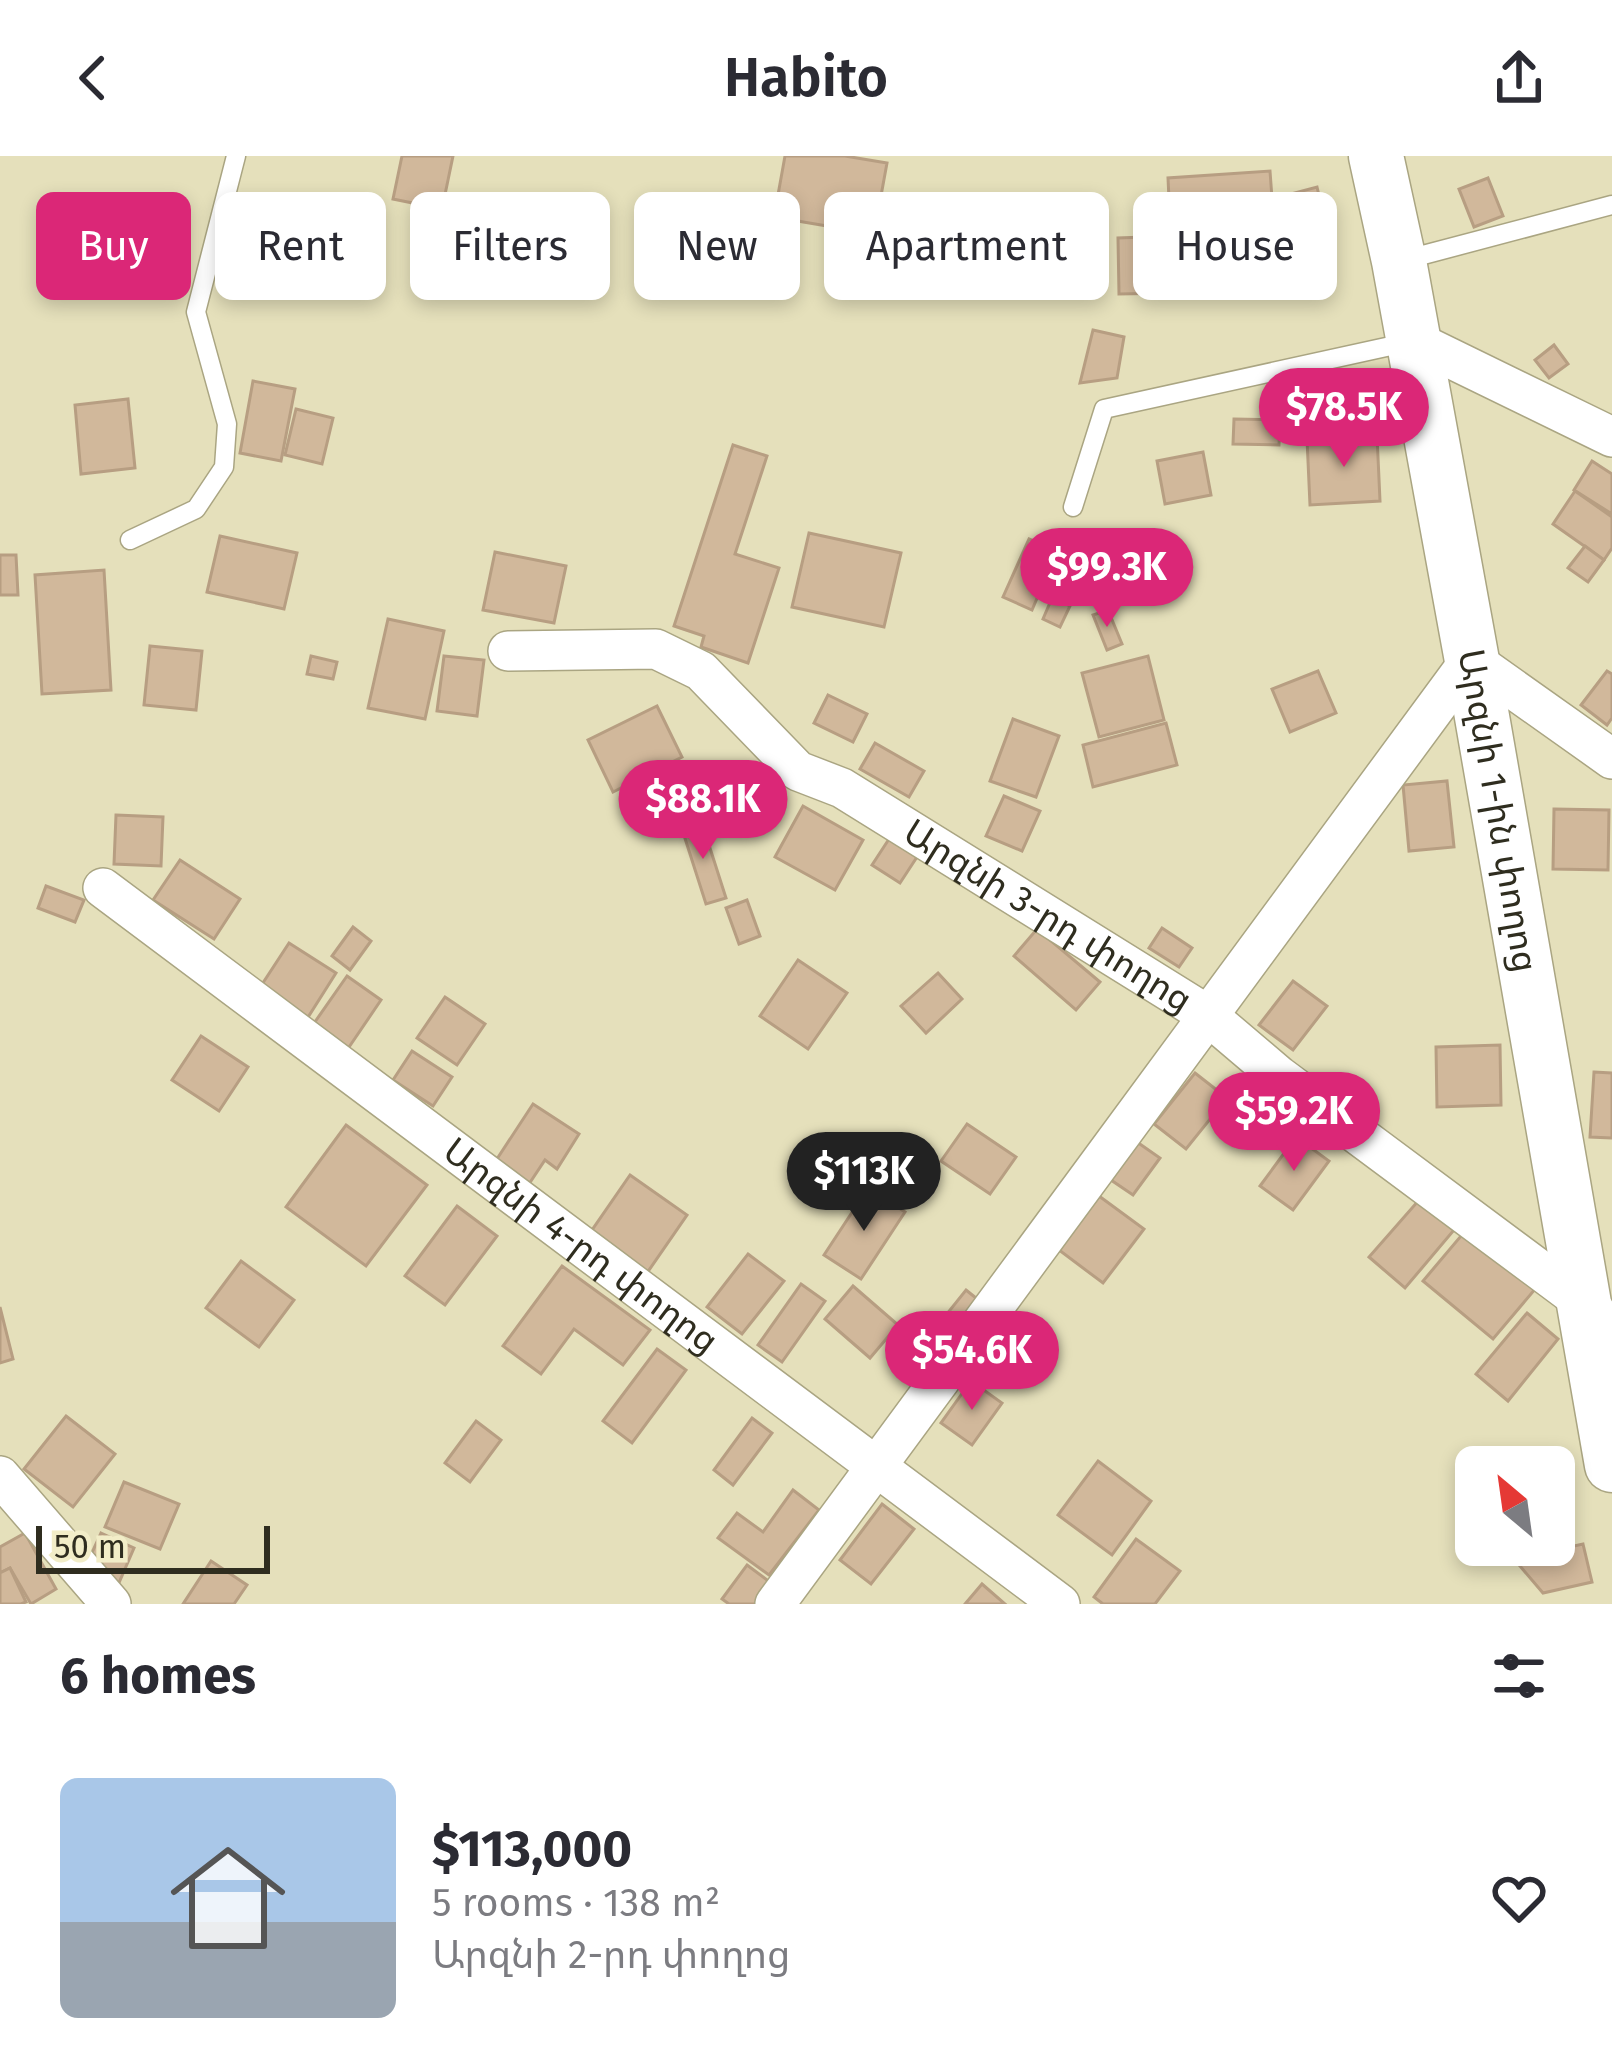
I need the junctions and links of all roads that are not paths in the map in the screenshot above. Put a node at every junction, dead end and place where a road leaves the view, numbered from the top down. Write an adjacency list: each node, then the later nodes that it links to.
1 (236, 156): 8 (lane)
2 (1376, 156): 4 (street, Արզնի 1-ին փողոց)
3 (1612, 206): 4 (lane)
4 (1400, 261): 5 (street, Արզնի 1-ին փողոց)
5 (1413, 340): 6 (street); 7 (lane); 10 (street, Արզնի 1-ին փողոց)
6 (1612, 436)
7 (1073, 506)
8 (130, 540)
9 (508, 651): 13 (street, Արզնի 3-րդ փողոց)
10 (1471, 658): 11 (street); 13 (street); 14 (street, Արզնի 1-ին փողոց)
11 (1612, 759)
12 (103, 888): 16 (street, Արզնի 4-րդ փողոց)
13 (1206, 1014): 14 (street, Արզնի 3-րդ փողոց); 16 (street)
14 (1599, 1314): 15 (street, Արզնի 1-ին փողոց)
15 (1612, 1465)
16 (876, 1466): 19 (street); 20 (street, Արզնի 4-րդ փողոց)
17 (0, 1476): 18 (street)
18 (111, 1604)
19 (775, 1604)
20 (1060, 1604)

